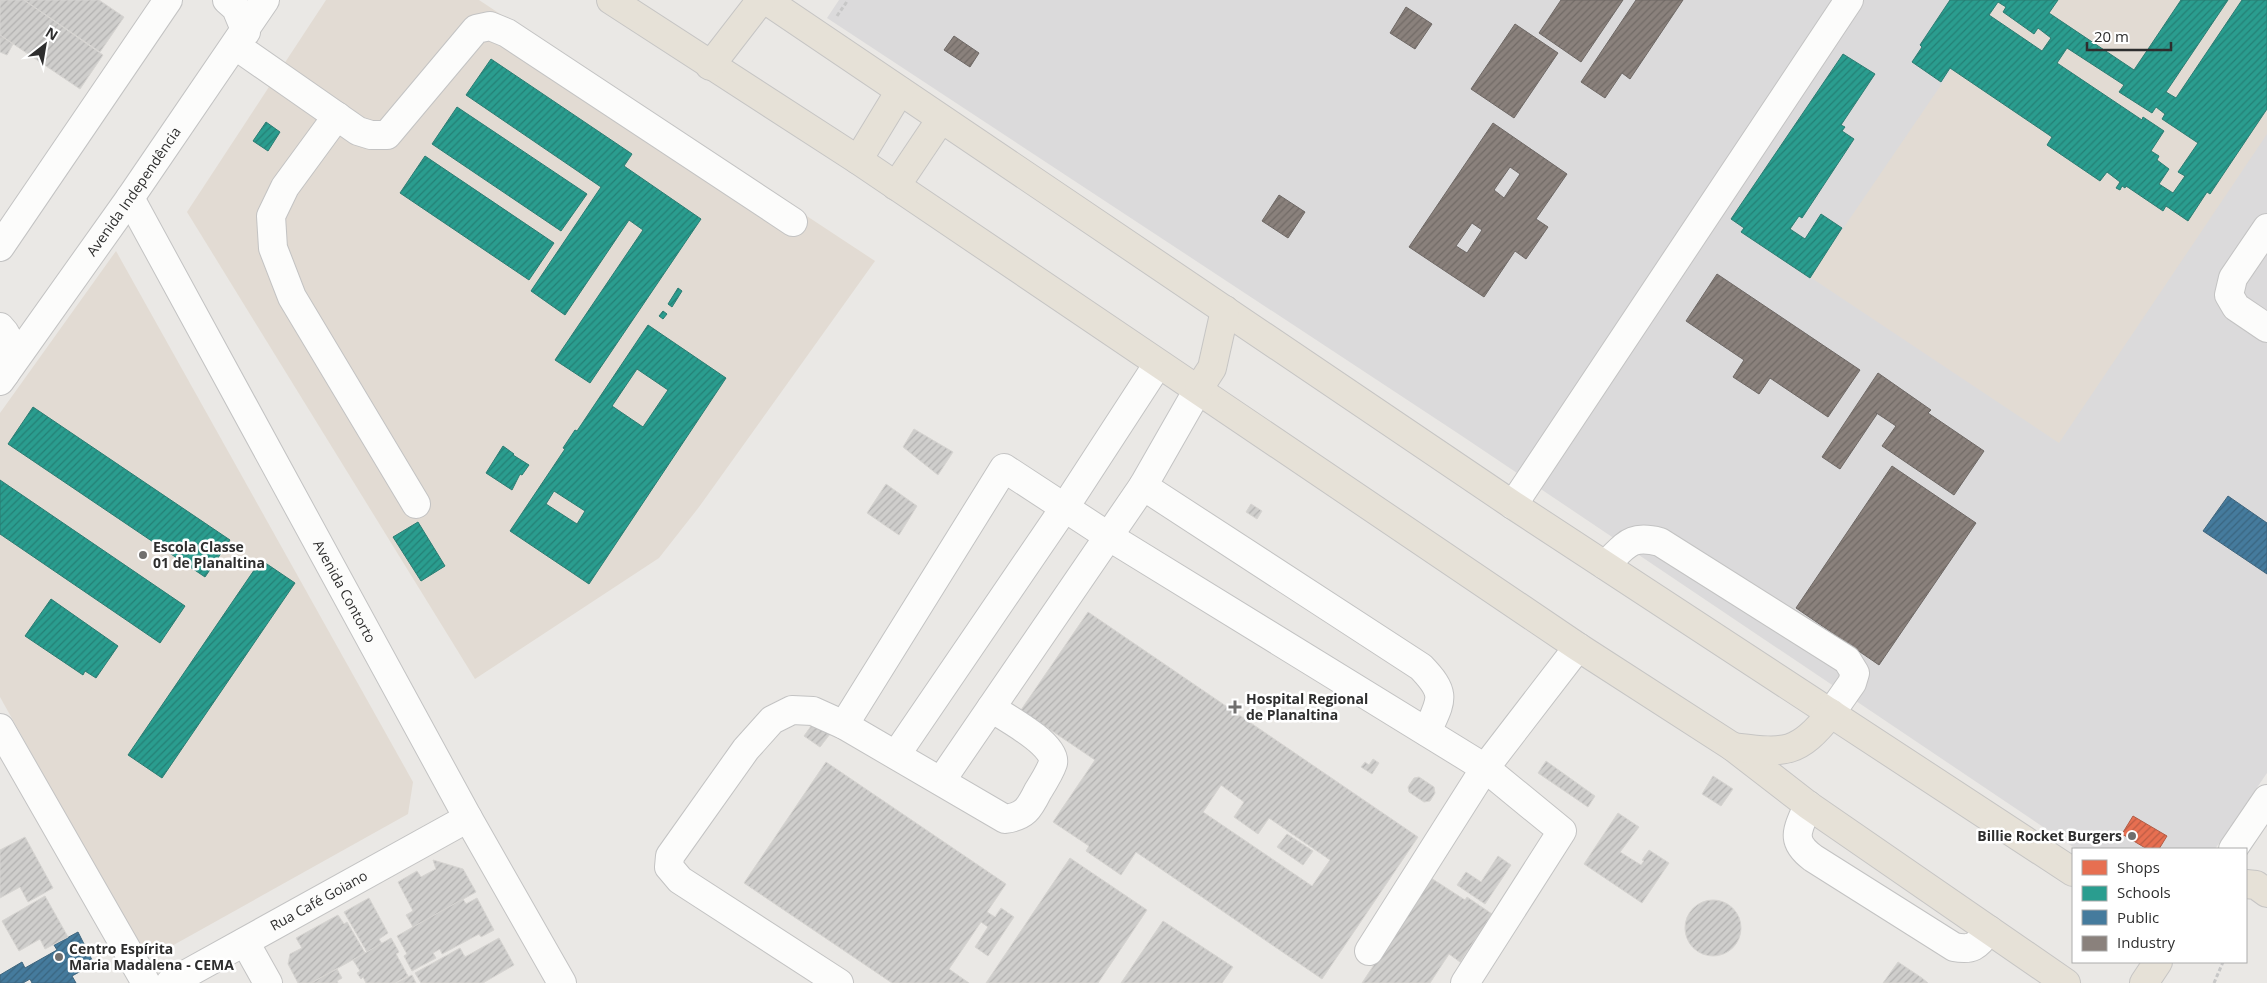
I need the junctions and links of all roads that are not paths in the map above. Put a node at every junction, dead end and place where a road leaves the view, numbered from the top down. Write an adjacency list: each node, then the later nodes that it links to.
1 (168, 0): 18 (street)
2 (227, 0): 8 (street)
3 (266, 0): 8 (street, Avenida Independência)
4 (611, 0): 9 (main road)
5 (761, 0): 9 (main road)
6 (766, 0): 10 (main road)
7 (1849, 0): 27 (street)
8 (241, 39): 11 (street); 15 (street, Avenida Independência)
9 (710, 66): 13 (main road)
10 (900, 91): 12 (main road); 13 (main road)
11 (337, 116): 16 (street); 26 (street)
12 (941, 119): 14 (main road); 19 (main road)
13 (858, 160): 14 (main road)
14 (896, 186): 22 (main road)
15 (130, 198): 23 (street, Avenida Independência); 43 (street, Avenida Contorto)
16 (792, 222)
17 (2267, 228): 21 (street)
18 (0, 247)
19 (1225, 310): 24 (main road); 27 (main road)
20 (0, 327): 23 (street)
21 (2267, 328)
22 (1158, 364): 24 (main road); 28 (street)
23 (1, 379)
24 (1199, 388): 25 (street); 31 (main road)
25 (1143, 486): 29 (street); 36 (street)
26 (416, 504)
27 (1513, 505): 30 (main road)
28 (1065, 506): 29 (street); 34 (street); 38 (street)
29 (1108, 536): 32 (street); 36 (street)
30 (1605, 565): 33 (main road); 33 (street)
31 (1578, 647): 37 (main road); 39 (street)
32 (991, 708): 40 (street); 40 (street)
33 (1831, 713): 37 (main road); 45 (main road)
34 (844, 725): 38 (street); 56 (street)
35 (0, 728): 52 (street)
36 (1426, 732): 39 (street)
37 (1733, 747): 42 (main road)
38 (896, 755): 40 (street)
39 (1485, 768): 50 (street); 57 (street)
40 (941, 781)
41 (2267, 799): 44 (street)
42 (1808, 805): 48 (main road); 48 (street)
43 (468, 818): 49 (street, Rua Café Goiano); 55 (street, Avenida Contorto)
44 (2234, 848)
45 (2072, 871)
46 (2247, 884): 47 (main road)
47 (2267, 892)
48 (1989, 930): 58 (main road)
49 (245, 942): 53 (street, Rua Café Goiano); 54 (street)
50 (1368, 951)
51 (2157, 963): 59 (main road)
52 (146, 983)
53 (170, 983)
54 (268, 983)
55 (562, 983)
56 (839, 983)
57 (1465, 983)
58 (2066, 983)
59 (2144, 983)

